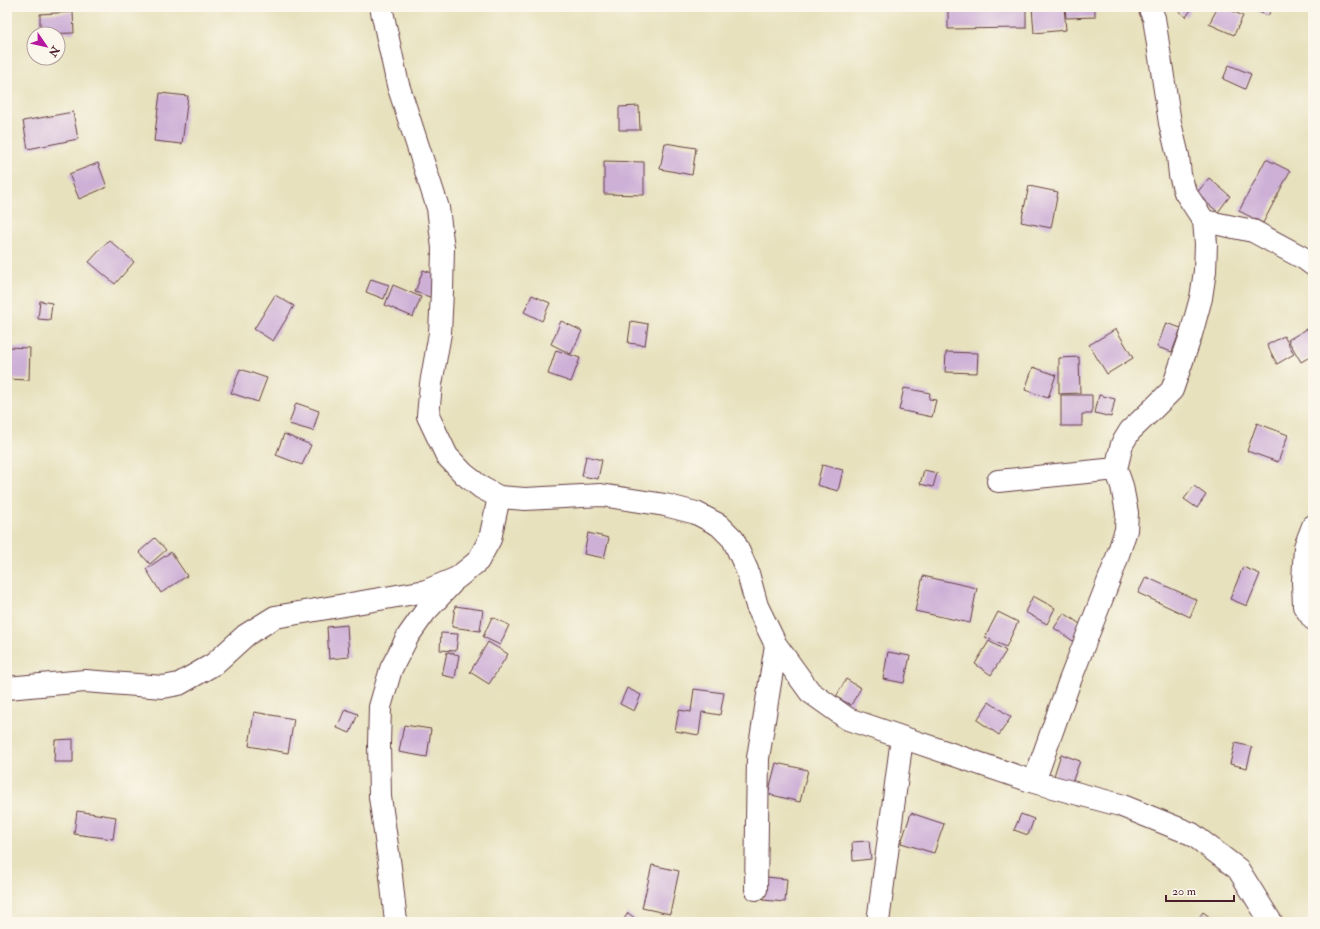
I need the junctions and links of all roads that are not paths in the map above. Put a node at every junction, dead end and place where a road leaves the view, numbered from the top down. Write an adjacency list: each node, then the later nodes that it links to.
1 (381, 7): 7 (street)
2 (1150, 7): 3 (street)
3 (1204, 222): 4 (street); 5 (street)
4 (1313, 265)
5 (1116, 469): 6 (street); 14 (street)
6 (998, 481)
7 (499, 497): 9 (street); 11 (street)
8 (1313, 526): 10 (street)
9 (457, 578): 12 (street); 16 (street)
10 (1313, 619)
11 (776, 645): 13 (street); 15 (street)
12 (7, 688)
13 (902, 738): 14 (street); 17 (street)
14 (1034, 782): 18 (street)
15 (756, 889)
16 (396, 922)
17 (878, 922)
18 (1271, 922)

